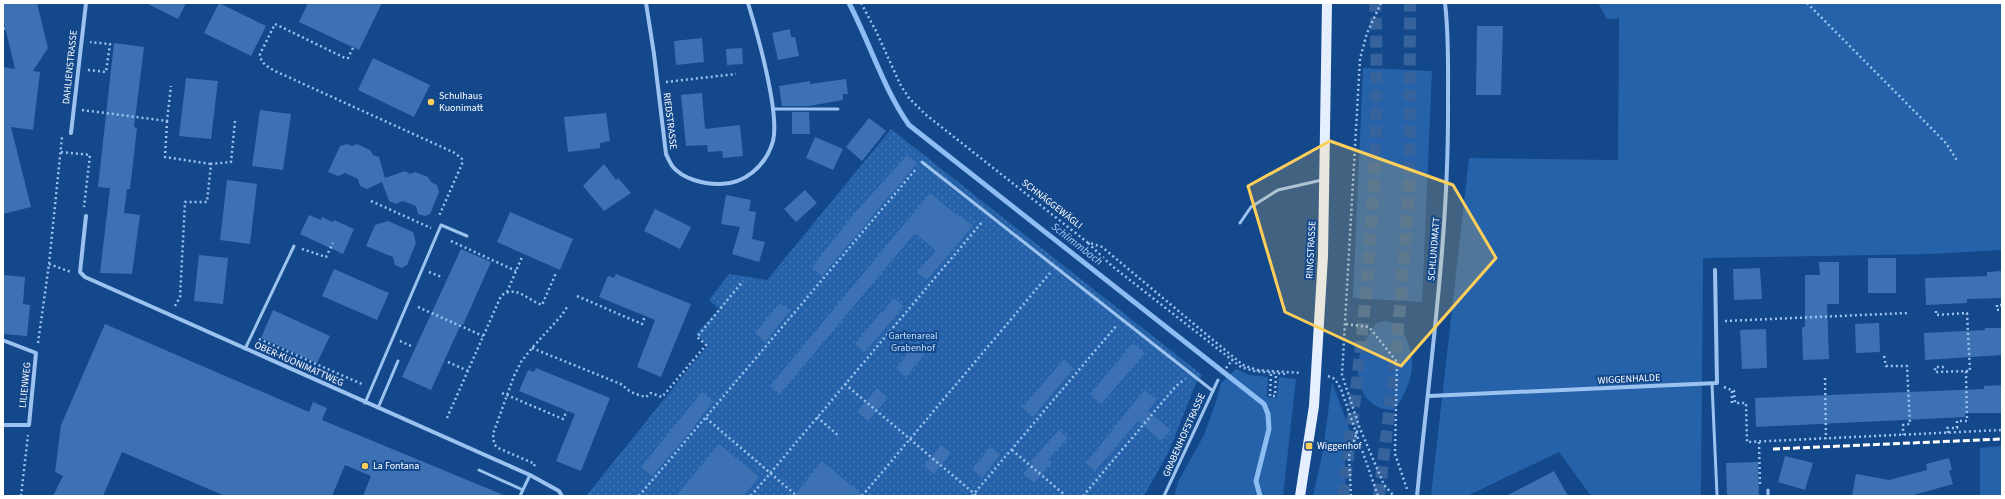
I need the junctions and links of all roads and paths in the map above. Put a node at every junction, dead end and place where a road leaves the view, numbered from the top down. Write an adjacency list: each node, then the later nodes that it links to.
1 (86, 3): 9 (street, DAHLIENSTRASSE)
2 (646, 3): 13 (street, RIEDSTRASSE)
3 (748, 3): 16 (street, RIEDSTRASSE)
4 (861, 3): 34 (path, SCHNÄGGEWÄGLI)
5 (1327, 3): 26 (main road, RINGSTRASSE)
6 (1381, 3): 59 (path)
7 (1445, 3): 92 (street, SCHLUNDMATT)
8 (1807, 3): 24 (path)
9 (82, 41): 11 (street, DAHLIENSTRASSE); 11 (path)
10 (353, 48): 30 (path)
11 (79, 68): 15 (street, DAHLIENSTRASSE)
12 (736, 74): 13 (path)
13 (658, 83): 16 (street, RIEDSTRASSE)
14 (171, 86): 18 (path)
15 (74, 109): 18 (path); 21 (street, DAHLIENSTRASSE)
16 (774, 109): 17 (lane)
17 (838, 109)
18 (167, 121): 25 (path)
19 (235, 121): 25 (path)
20 (63, 132): 22 (path)
21 (71, 133)
22 (61, 152): 29 (path); 38 (path)
23 (922, 162): 28 (lane); 99 (path)
24 (1958, 162)
25 (211, 164): 55 (path)
26 (1326, 180): 31 (lane); 130 (main road, RINGSTRASSE)
27 (371, 201): 32 (path)
28 (989, 214): 39 (lane); 86 (path)
29 (86, 216): 44 (street)
30 (436, 222)
31 (1240, 223)
32 (437, 235): 33 (lane); 41 (path); 93 (lane)
33 (467, 236)
34 (1087, 242): 69 (path, SCHNÄGGEWÄGLI); 79 (path)
35 (333, 243): 36 (path)
36 (294, 246): 60 (lane)
37 (522, 257): 41 (path)
38 (49, 264): 44 (path); 67 (path)
39 (1056, 267): 57 (lane); 107 (path)
40 (1715, 270): 58 (street)
41 (516, 271): 47 (path)
42 (429, 272): 45 (path)
43 (556, 273): 47 (path)
44 (85, 277): 55 (street, OBER-KUONIMATTWEG)
45 (442, 277)
46 (744, 282): 65 (path)
47 (507, 292): 61 (path)
48 (577, 296): 56 (path)
49 (2002, 305): 52 (path)
50 (418, 307): 61 (path)
51 (567, 307): 65 (path)
52 (2002, 310)
53 (1936, 311): 75 (path)
54 (1908, 313): 58 (path)
55 (170, 315): 66 (street, OBER-KUONIMATTWEG)
56 (645, 316)
57 (1122, 319): 77 (lane); 110 (path)
58 (1716, 321): 85 (street)
59 (1346, 324): 102 (path); 114 (path)
60 (251, 335): 66 (lane); 83 (path)
61 (483, 336): 74 (path)
62 (5, 341): 67 (street, LILIENWEG)
63 (398, 342): 64 (path)
64 (411, 346)
65 (532, 348): 91 (path)
66 (245, 349): 93 (street, OBER-KUONIMATTWEG)
67 (36, 353): 101 (street, LILIENWEG)
68 (1884, 356): 105 (path)
69 (1234, 358): 73 (path); 76 (path, SCHNÄGGEWÄGLI)
70 (398, 361): 95 (lane)
71 (448, 362): 74 (path)
72 (1944, 367): 75 (path)
73 (1226, 368)
74 (468, 370): 98 (path)
75 (1966, 371): 104 (path)
76 (1276, 372): 78 (path, SCHNÄGGEWÄGLI); 79 (path)
77 (1191, 373): 88 (lane); 128 (path)
78 (1301, 373)
79 (1270, 374): 80 (path)
80 (1308, 374)
81 (1322, 375): 132 (path)
82 (1825, 378): 108 (path)
83 (367, 379)
84 (1218, 380): 88 (lane, GRABENHOFSTRASSE)
85 (1717, 383): 87 (street, WIGGENHALDE); 89 (path)
86 (846, 384): 97 (path); 107 (path)
87 (1712, 384): 92 (street, WIGGENHALDE); 119 (lane)
88 (1213, 390): 129 (lane, GRABENHOFSTRASSE)
89 (1732, 391): 94 (path); 109 (path)
90 (502, 393): 91 (path)
91 (506, 395): 96 (path); 113 (path)
92 (1429, 396): 134 (street, SCHLUNDMATT)
93 (365, 403): 95 (street, OBER-KUONIMATTWEG)
94 (1732, 404)
95 (378, 408): 113 (street, OBER-KUONIMATTWEG)
96 (566, 411)
97 (817, 417): 106 (path); 112 (path)
98 (446, 418)
99 (706, 418): 112 (path); 123 (path)
100 (3, 425): 101 (street)
101 (29, 425): 120 (path)
102 (1360, 426): 131 (path); 133 (path)
103 (2002, 430): 104 (path)
104 (1948, 433): 105 (path)
105 (1903, 435): 108 (path)
106 (840, 436)
107 (909, 439): 118 (path); 126 (path)
108 (1826, 439): 109 (path)
109 (1759, 442): 116 (path)
110 (1012, 450): 118 (path); 127 (path)
111 (479, 470): 115 (lane)
112 (770, 473): 124 (path); 125 (path)
113 (530, 475): 115 (lane); 122 (street, OBER-KUONIMATTWEG)
114 (1407, 489)
115 (523, 490): 121 (lane)
116 (1760, 490)
117 (1768, 490): 135 (lane)
118 (975, 495)
119 (1718, 495)
120 (21, 496)
121 (520, 496)
122 (562, 496)
123 (640, 496)
124 (751, 496)
125 (797, 496)
126 (862, 496)
127 (1066, 496)
128 (1082, 496)
129 (1164, 496)
130 (1300, 496)
131 (1351, 496)
132 (1378, 496)
133 (1394, 496)
134 (1418, 496)
135 (1768, 496)

